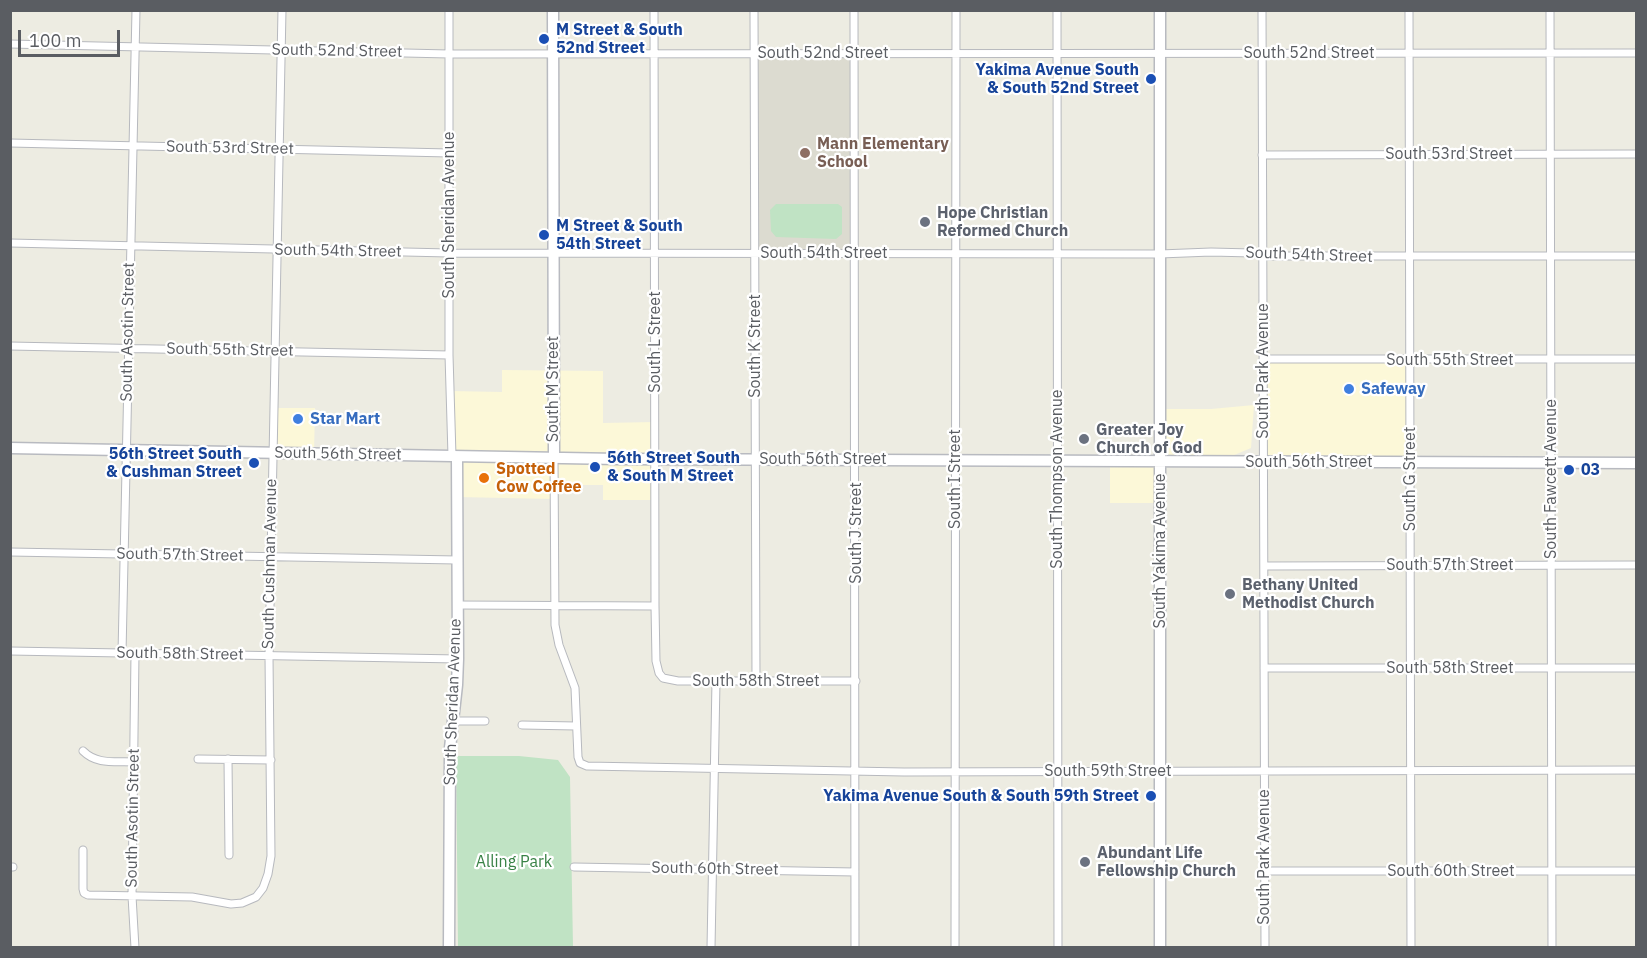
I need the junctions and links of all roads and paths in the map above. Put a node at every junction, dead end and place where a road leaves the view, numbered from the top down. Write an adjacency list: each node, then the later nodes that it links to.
1 (136, 10): 15 (street, South Asotin Street)
2 (282, 10): 16 (street, South Cushman Avenue)
3 (449, 10): 27 (street, South Sheridan Avenue)
4 (553, 10): 20 (main road, South M Street)
5 (654, 10): 21 (street, South L Street)
6 (754, 10): 22 (street, South K Street)
7 (854, 10): 17 (street, South J Street)
8 (956, 10): 18 (street, South I Street)
9 (1057, 10): 23 (street, South Thompson Avenue)
10 (1160, 10): 24 (main road, South Yakima Avenue)
11 (1262, 10): 19 (street, South Park Avenue)
12 (1409, 10): 25 (street, South G Street)
13 (1550, 10): 28 (street, South Fawcett Avenue)
14 (10, 44): 15 (street, South 52nd Street)
15 (135, 47): 16 (street, South 52nd Street); 30 (street, South Asotin Street)
16 (281, 50): 27 (street, South 52nd Street); 31 (street, South Cushman Avenue)
17 (855, 52): 18 (street, South 52nd Street); 22 (street, South 52nd Street); 40 (street, South J Street)
18 (956, 52): 23 (street, South 52nd Street); 45 (street, South I Street)
19 (1262, 52): 24 (street, South 52nd Street); 25 (street, South 52nd Street); 36 (street, South Park Avenue)
20 (553, 53): 21 (street, South 52nd Street); 27 (street, South 52nd Street); 44 (main road, South M Street)
21 (654, 53): 22 (street, South 52nd Street); 42 (street, South L Street)
22 (755, 53): 43 (street, South K Street)
23 (1057, 53): 24 (street, South 52nd Street); 46 (street, South Thompson Avenue)
24 (1160, 53): 47 (main road, South Yakima Avenue)
25 (1409, 53): 28 (street, South 52nd Street); 33 (street, South G Street)
26 (1636, 53): 28 (street, South 52nd Street)
27 (449, 54): 32 (street, South Sheridan Avenue)
28 (1550, 54): 34 (street, South Fawcett Avenue)
29 (10, 143): 30 (street, South 53rd Street)
30 (133, 145): 31 (street, South 53rd Street); 38 (street, South Asotin Street)
31 (278, 149): 32 (street, South 53rd Street); 39 (street, South Cushman Avenue)
32 (449, 153): 41 (street, South Sheridan Avenue)
33 (1409, 154): 34 (street, South 53rd Street); 36 (street, South 53rd Street); 51 (street, South G Street)
34 (1550, 154): 35 (street, South 53rd Street); 49 (street, South Fawcett Avenue)
35 (1636, 154)
36 (1262, 155): 48 (street, South Park Avenue)
37 (10, 243): 38 (street, South 54th Street)
38 (130, 246): 39 (street, South 54th Street); 53 (street, South Asotin Street)
39 (276, 250): 41 (street, South 54th Street); 54 (street, South Cushman Avenue)
40 (855, 252): 43 (street, South 54th Street); 45 (street, South 54th Street); 67 (street, South J Street)
41 (449, 253): 44 (street, South 54th Street); 55 (street, South Sheridan Avenue)
42 (654, 253): 43 (street, South 54th Street); 44 (street, South 54th Street); 65 (street, South L Street)
43 (755, 253): 66 (street, South K Street)
44 (553, 254): 64 (main road, South M Street)
45 (956, 254): 46 (street, South 54th Street); 68 (street, South I Street)
46 (1057, 254): 47 (street, South 54th Street); 69 (street, South Thompson Avenue)
47 (1160, 254): 48 (street, South 54th Street); 70 (main road, South Yakima Avenue)
48 (1263, 256): 51 (street, South 54th Street); 56 (street, South Park Avenue)
49 (1551, 256): 50 (street, South 54th Street); 51 (street, South 54th Street); 59 (street, South Fawcett Avenue)
50 (1636, 256)
51 (1409, 257): 57 (street, South G Street)
52 (10, 346): 53 (street, South 55th Street)
53 (129, 348): 54 (street, South 55th Street); 61 (street, South Asotin Street)
54 (274, 351): 55 (street, South 55th Street); 62 (street, South Cushman Avenue)
55 (449, 355): 63 (street, South Sheridan Avenue)
56 (1263, 359): 57 (street, South 55th Street); 71 (street, South Park Avenue)
57 (1410, 359): 59 (street, South 55th Street); 72 (street, South G Street)
58 (1636, 359): 59 (street, South 55th Street)
59 (1551, 360): 74 (street, South Fawcett Avenue)
60 (10, 448): 61 (main road, South 56th Street)
61 (126, 450): 62 (main road, South 56th Street); 76 (street, South Asotin Street)
62 (272, 453): 63 (main road, South 56th Street); 77 (street, South Cushman Avenue)
63 (454, 456): 64 (main road, South 56th Street); 78 (main road, South Sheridan Avenue)
64 (554, 458): 65 (main road, South 56th Street); 84 (street, South M Street)
65 (656, 459): 66 (main road, South 56th Street); 85 (street, South L Street)
66 (755, 459): 67 (main road, South 56th Street); 97 (street, South K Street)
67 (856, 459): 68 (main road, South 56th Street); 98 (street, South J Street)
68 (955, 459): 69 (main road, South 56th Street); 115 (street, South I Street)
69 (1058, 460): 70 (main road, South 56th Street); 116 (street, South Thompson Avenue)
70 (1160, 461): 71 (main road, South 56th Street); 110 (main road, South Yakima Avenue)
71 (1263, 462): 72 (main road, South 56th Street); 82 (street, South Park Avenue)
72 (1410, 463): 74 (main road, South 56th Street); 79 (street, South G Street)
73 (1636, 463): 74 (main road, South 56th Street)
74 (1551, 464): 80 (street, South Fawcett Avenue)
75 (10, 552): 76 (street, South 57th Street)
76 (125, 554): 77 (street, South 57th Street); 87 (street, South Asotin Street)
77 (270, 557): 78 (street, South 57th Street); 89 (street, South Cushman Avenue)
78 (457, 560): 83 (main road, South Sheridan Avenue)
79 (1410, 565): 80 (street, South 57th Street); 82 (street, South 57th Street); 92 (street, South G Street)
80 (1551, 565): 81 (street, South 57th Street); 93 (street, South Fawcett Avenue)
81 (1636, 565)
82 (1264, 566): 91 (street, South Park Avenue)
83 (457, 605): 84 (street); 90 (main road, South Sheridan Avenue)
84 (554, 606): 85 (street); 102 (street, South M Street)
85 (655, 606): 95 (street, South L Street)
86 (10, 651): 87 (street, South 58th Street)
87 (122, 653): 88 (street, South 58th Street)
88 (135, 653): 89 (street, South 58th Street); 107 (street, South Asotin Street)
89 (269, 656): 90 (street, South 58th Street); 106 (street, South Cushman Avenue)
90 (458, 659): 99 (main road, South Sheridan Avenue)
91 (1264, 668): 92 (street, South 58th Street); 117 (street, South Park Avenue)
92 (1411, 668): 93 (street, South 58th Street); 111 (street, South G Street)
93 (1552, 668): 94 (street, South 58th Street); 112 (street, South Fawcett Avenue)
94 (1636, 668)
95 (659, 673): 96 (street, South 58th Street)
96 (716, 681): 97 (street, South 58th Street); 109 (street)
97 (756, 681): 98 (street, South 58th Street)
98 (856, 681): 114 (street, South J Street)
99 (452, 721): 100 (street); 129 (main road, South Sheridan Avenue)
100 (485, 721)
101 (522, 725): 102 (street)
102 (576, 726): 108 (street, South M Street)
103 (82, 751): 107 (street)
104 (198, 759): 105 (street)
105 (228, 759): 106 (street); 119 (street)
106 (271, 760): 127 (street, South Cushman Avenue)
107 (134, 762): 127 (street, South Asotin Street)
108 (580, 763): 109 (street, South 59th Street)
109 (715, 768): 114 (street, South 59th Street); 121 (street)
110 (1161, 770): 116 (street, South 59th Street); 117 (street, South 59th Street); 134 (main road, South Yakima Avenue)
111 (1411, 770): 112 (street, South 59th Street); 117 (street, South 59th Street); 123 (street, South G Street)
112 (1552, 770): 113 (street, South 59th Street); 126 (street, South Fawcett Avenue)
113 (1636, 770)
114 (855, 771): 115 (street, South 59th Street); 125 (street, South J Street)
115 (955, 771): 116 (street, South 59th Street); 132 (street, South I Street)
116 (1057, 771): 133 (street, South Thompson Avenue)
117 (1264, 771): 122 (street, South Park Avenue)
118 (83, 850): 127 (street)
119 (229, 855)
120 (574, 867): 121 (street, South 60th Street)
121 (713, 868): 125 (street, South 60th Street); 130 (street)
122 (1264, 871): 123 (street, South 60th Street); 135 (street, South Park Avenue)
123 (1411, 871): 126 (street, South 60th Street); 136 (street, South G Street)
124 (1636, 871): 126 (street, South 60th Street)
125 (855, 872): 131 (street, South J Street)
126 (1552, 872): 137 (street, South Fawcett Avenue)
127 (132, 896): 128 (street, South Asotin Street)
128 (135, 948)
129 (449, 948)
130 (711, 948)
131 (855, 948)
132 (956, 948)
133 (1058, 948)
134 (1160, 948)
135 (1265, 948)
136 (1411, 948)
137 (1552, 948)

